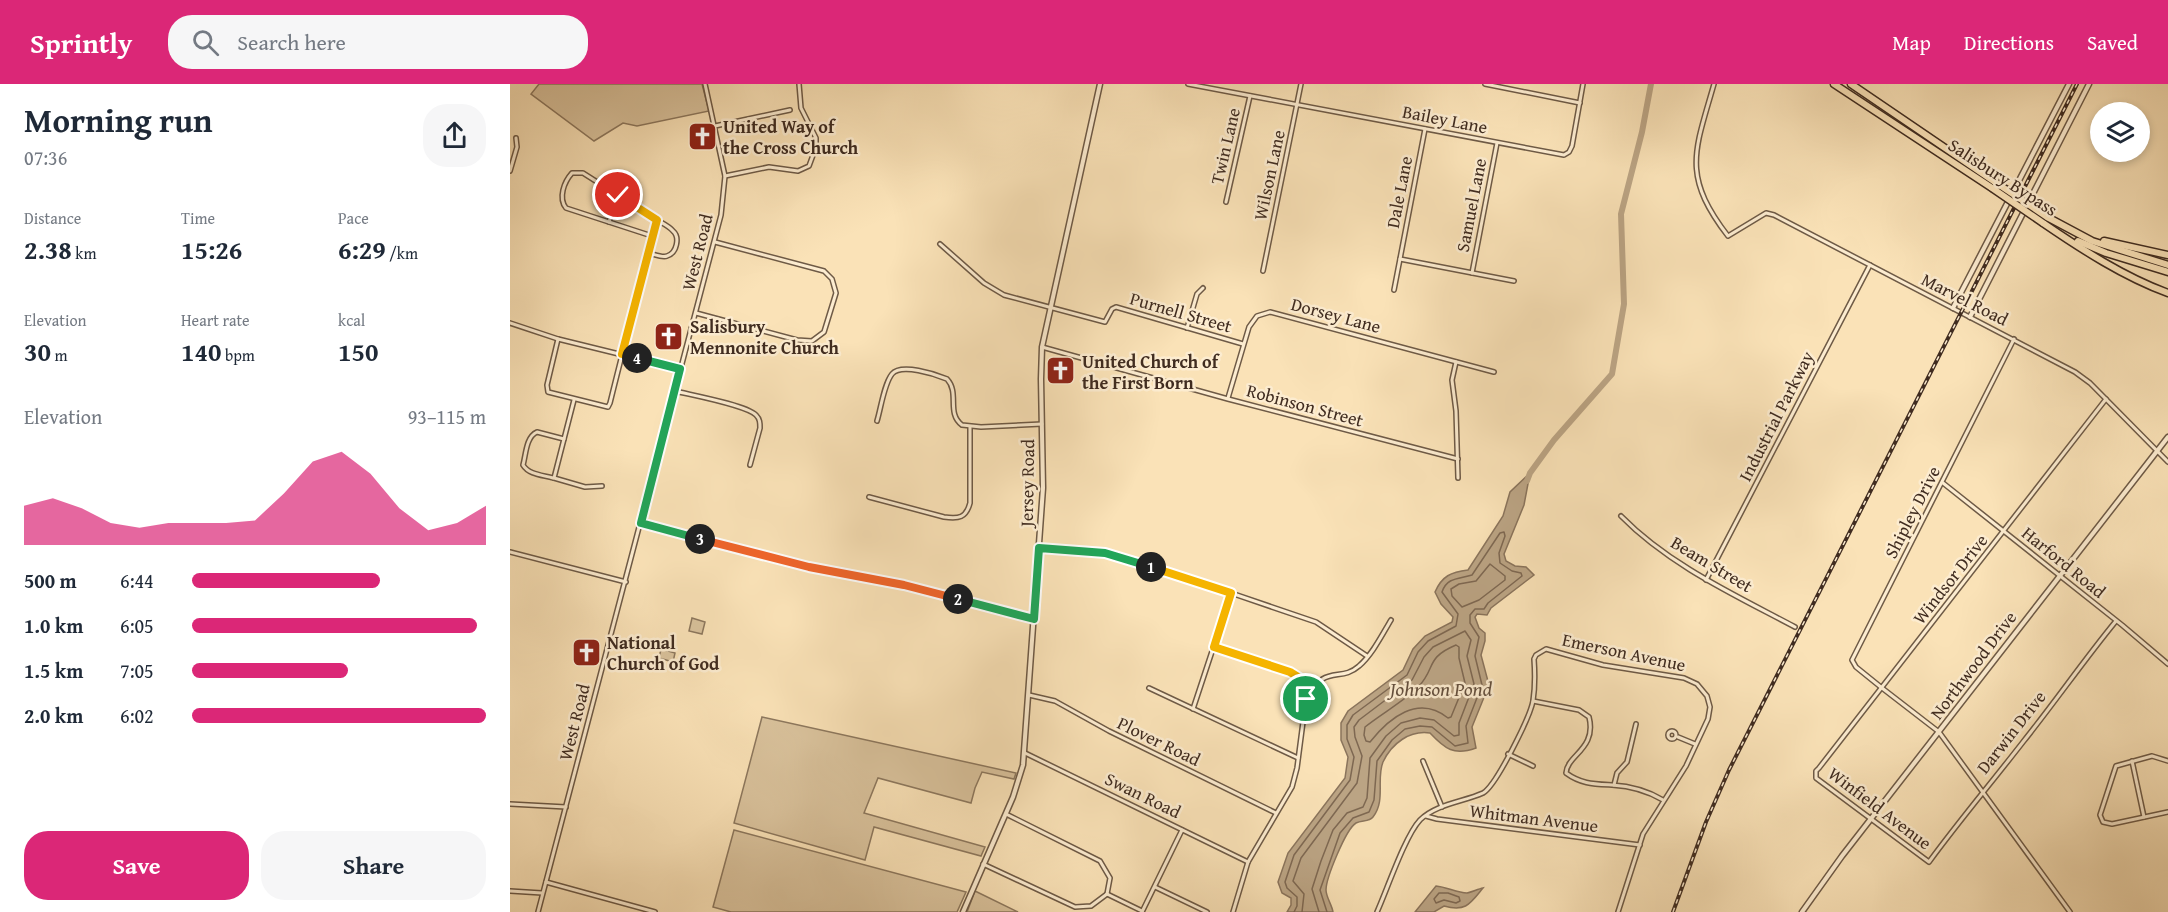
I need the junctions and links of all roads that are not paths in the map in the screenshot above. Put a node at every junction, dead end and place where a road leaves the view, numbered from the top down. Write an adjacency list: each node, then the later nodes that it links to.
1 (705, 84): 17 (street, West Road)
2 (799, 84): 22 (street)
3 (1100, 84): 44 (street, Jersey Road)
4 (1188, 84): 13 (street, Bailey Lane)
5 (1301, 84): 15 (street, Wilson Lane)
6 (1487, 84): 14 (street)
7 (1583, 84): 14 (street)
8 (1714, 84): 35 (street, Marvel Road)
9 (1834, 84): 23 (highway, Salisbury Bypass)
10 (1851, 84): 23 (highway, Salisbury Bypass)
11 (2069, 84): 45 (street)
12 (2089, 84): 47 (street)
13 (1250, 96): 15 (street, Bailey Lane); 25 (street, Twin Lane)
14 (1580, 103): 20 (street, Bailey Lane)
15 (1297, 105): 18 (street, Bailey Lane); 37 (street, Wilson Lane)
16 (790, 110): 17 (street)
17 (715, 126): 22 (street, West Road)
18 (1425, 129): 20 (street, Bailey Lane); 34 (street, Dale Lane)
19 (516, 138): 21 (street)
20 (1497, 143): 39 (street, Samuel Lane)
21 (510, 171)
22 (725, 176): 30 (street, West Road)
23 (1994, 185): 27 (highway, Salisbury Bypass, bridge)
24 (618, 195): 26 (street); 28 (street); 28 (street)
25 (1226, 202)
26 (657, 220): 29 (street); 32 (street)
27 (2045, 220): 33 (highway); 36 (highway, Salisbury Bypass); 38 (highway, Salisbury Bypass); 43 (highway)
28 (609, 222): 29 (street)
29 (652, 236): 32 (street)
30 (715, 242): 46 (street, West Road); 46 (street)
31 (940, 244): 44 (street)
32 (648, 253): 54 (street)
33 (2168, 255)
34 (1400, 259): 39 (street); 42 (street)
35 (1869, 265): 45 (street, Marvel Road); 82 (street, Industrial Parkway)
36 (2168, 265)
37 (1263, 271)
38 (2168, 272)
39 (1472, 273): 40 (street)
40 (1514, 281)
41 (1203, 288): 49 (street)
42 (1394, 290)
43 (2168, 293)
44 (1050, 306): 49 (street, Purnell Street); 53 (street, Jersey Road)
45 (1953, 308): 47 (street, Marvel Road)
46 (696, 313): 56 (street, West Road)
47 (1970, 317): 51 (street, Marvel Road)
48 (510, 323): 50 (street)
49 (1187, 328): 52 (street, Purnell Street)
50 (558, 339): 54 (street); 61 (street)
51 (2014, 339): 60 (street, Marvel Road); 73 (street, Shipley Drive)
52 (1243, 344): 55 (street, Dorsey Lane); 59 (street, Dorsey Lane)
53 (1042, 347): 59 (street, Robinson Street); 63 (street, Jersey Road)
54 (622, 354): 56 (street); 61 (street)
55 (1456, 362): 57 (street, Dorsey Lane); 68 (street)
56 (680, 369): 58 (street, West Road)
57 (1494, 372)
58 (675, 391): 70 (street); 77 (street, West Road)
59 (1228, 399): 68 (street, Robinson Street)
60 (2106, 399): 67 (street, Marvel Road); 78 (street, Windsor Drive)
61 (574, 400): 66 (street)
62 (877, 421): 64 (street)
63 (1042, 424): 64 (street); 79 (street, Jersey Road)
64 (970, 427): 75 (street)
65 (2168, 437): 67 (street, Northwood Drive)
66 (564, 439): 71 (street); 71 (street)
67 (2157, 451): 69 (street, Marvel Road); 81 (street, Northwood Drive)
68 (1458, 459): 72 (street)
69 (2168, 462)
70 (750, 465)
71 (554, 478): 74 (street)
72 (1458, 478)
73 (1942, 483): 78 (street, Harford Road); 94 (street, Shipley Drive)
74 (602, 486)
75 (869, 497)
76 (1621, 516): 82 (street, Beam Street)
77 (641, 523): 83 (street, West Road); 85 (street)
78 (2004, 530): 81 (street, Harford Road); 94 (street, Windsor Drive)
79 (1039, 548): 84 (street); 85 (street, Jersey Road)
80 (510, 552): 83 (street)
81 (2060, 574): 87 (street, Harford Road); 99 (street, Northwood Drive)
82 (1706, 580): 88 (street, Beam Street)
83 (626, 582): 114 (street, West Road)
84 (1231, 593): 89 (street); 90 (street)
85 (1034, 619): 95 (street, Jersey Road)
86 (1391, 620): 90 (street)
87 (2116, 621): 91 (street, Harford Road); 111 (street, Darwin Drive)
88 (1795, 627)
89 (1214, 647): 92 (street); 97 (street)
90 (1367, 656): 92 (street)
91 (2168, 664)
92 (1314, 687): 104 (street)
93 (1149, 688): 97 (street)
94 (1882, 688): 99 (street, Shipley Drive); 109 (street, Windsor Drive)
95 (1029, 695): 102 (street, Jersey Road); 117 (street, Plover Road)
96 (1533, 701): 101 (street, Emerson Avenue); 103 (street); 110 (street)
97 (1193, 709): 104 (street)
98 (1636, 724): 110 (street)
99 (1939, 732): 111 (street, Shipley Drive); 121 (street, Northwood Drive)
100 (1677, 736): 101 (street)
101 (1695, 744): 112 (street, Emerson Avenue)
102 (1025, 753): 118 (street, Jersey Road); 122 (street, Swan Road)
103 (1508, 754): 108 (street); 115 (street)
104 (1299, 758): 117 (street)
105 (2132, 760): 107 (street); 120 (street); 120 (street)
106 (1423, 761): 115 (street)
107 (2168, 761)
108 (1533, 766)
109 (1816, 775): 121 (street, Winfield Avenue)
110 (1614, 785): 112 (street)
111 (1982, 791): 125 (street, Darwin Drive); 141 (street, Shipley Drive)
112 (1663, 800): 123 (street, Emerson Avenue)
113 (510, 804): 114 (street)
114 (566, 807): 127 (street, West Road)
115 (1442, 807): 119 (street)
116 (2168, 812): 120 (street)
117 (1276, 813): 124 (street)
118 (1005, 814): 126 (street, Jersey Road); 131 (street)
119 (1426, 816): 123 (street, Whitman Avenue); 138 (street)
120 (2144, 817)
121 (1871, 820): 125 (street, Winfield Avenue); 140 (street, Northwood Drive)
122 (1182, 830): 124 (street, Swan Road); 128 (street)
123 (1640, 845): 139 (street, Emerson Avenue)
124 (1248, 862): 137 (street)
125 (1929, 862)
126 (983, 864): 131 (street); 134 (street, Jersey Road)
127 (546, 882): 130 (street, West Road); 133 (street)
128 (1155, 887): 135 (street); 136 (street)
129 (510, 891): 130 (street)
130 (542, 893): 132 (street, West Road)
131 (1107, 894): 135 (street)
132 (538, 912)
133 (655, 912)
134 (963, 912)
135 (1142, 912)
136 (1207, 912)
137 (1233, 912)
138 (1377, 912)
139 (1618, 912)
140 (1802, 912)
141 (2070, 912)

